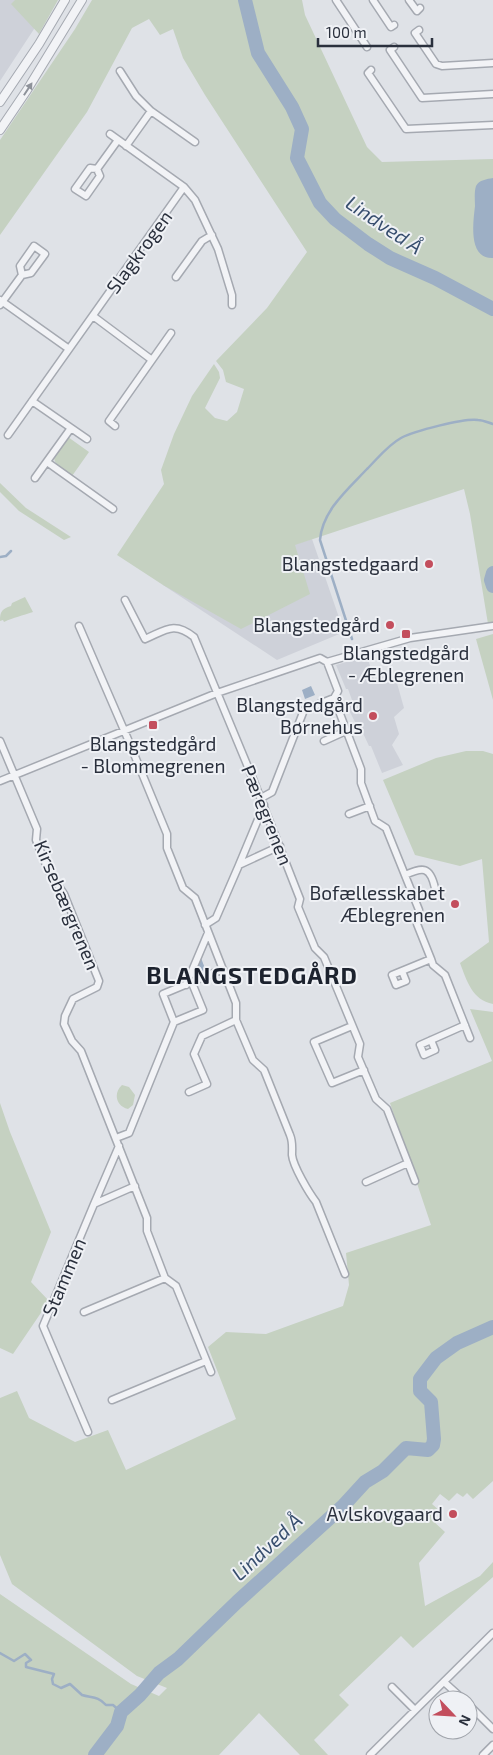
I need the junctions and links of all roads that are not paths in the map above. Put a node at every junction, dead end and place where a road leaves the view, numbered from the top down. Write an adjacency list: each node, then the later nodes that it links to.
1 (65, 0): 15 (street)
2 (82, 0): 19 (street, one-way to 2)
3 (336, 0): 9 (street)
4 (373, 0): 7 (street)
5 (410, 0): 6 (street)
6 (420, 8)
7 (394, 25)
8 (419, 30): 11 (street)
9 (367, 47)
10 (394, 47): 14 (street)
11 (493, 63)
12 (371, 70): 17 (street)
13 (120, 71): 16 (street)
14 (493, 94)
15 (0, 102)
16 (151, 110): 20 (street); 24 (street)
17 (493, 125)
18 (187, 126): 20 (street)
19 (0, 130)
20 (183, 133): 23 (street)
21 (110, 134): 22 (street, Slagkrogen)
22 (118, 140): 24 (street, Slagkrogen); 25 (street)
23 (195, 142)
24 (126, 146): 26 (street, Slagkrogen)
25 (97, 169): 25 (street)
26 (184, 187): 27 (street, Slagkrogen); 32 (street, Slagkrogen)
27 (212, 235): 29 (street); 31 (street, Slagkrogen)
28 (22, 275): 28 (street); 30 (street)
29 (176, 277)
30 (1, 302): 34 (street)
31 (232, 305)
32 (93, 316): 34 (street, Slagkrogen); 35 (street)
33 (172, 333): 35 (street)
34 (69, 349): 36 (street, Slagkrogen)
35 (152, 360): 37 (street)
36 (32, 401): 38 (street); 39 (street, Slagkrogen)
37 (115, 426)
38 (71, 428): 40 (street); 41 (street)
39 (8, 435)
40 (86, 439)
41 (46, 462): 42 (street); 43 (street)
42 (35, 478)
43 (113, 509)
44 (125, 600): 48 (street, Pæregrenen)
45 (79, 626): 50 (street)
46 (493, 626): 47 (street)
47 (327, 662): 48 (street); 49 (street)
48 (217, 693): 50 (street); 56 (street, Pæregrenen)
49 (334, 698): 51 (street); 56 (street)
50 (124, 731): 54 (street); 64 (street)
51 (346, 731): 52 (street); 58 (street)
52 (324, 740)
53 (0, 741): 54 (street, Kirsebærgrenen)
54 (14, 775): 55 (street); 78 (street, Kirsebærgrenen)
55 (0, 781)
56 (261, 798): 57 (street, Pæregrenen)
57 (264, 805): 60 (street, Pæregrenen); 61 (street)
58 (370, 806): 59 (street); 62 (street)
59 (350, 814)
60 (280, 846): 61 (street); 72 (street, Pæregrenen)
61 (239, 865): 64 (street)
62 (405, 875): 63 (street); 66 (street)
63 (434, 888)
64 (205, 925): 65 (street)
65 (208, 933): 67 (street); 69 (street)
66 (431, 959): 68 (street); 73 (street)
67 (223, 969): 69 (street); 70 (street)
68 (402, 971)
69 (189, 984): 71 (street); 71 (street)
70 (236, 1020): 77 (street); 85 (street)
71 (174, 1022): 78 (street)
72 (352, 1026): 76 (street, Pæregrenen); 76 (street)
73 (465, 1026): 74 (street); 75 (street)
74 (470, 1038)
75 (431, 1040)
76 (364, 1070): 80 (street, Pæregrenen)
77 (189, 1092)
78 (116, 1138): 79 (street, Kirsebærgrenen)
79 (120, 1146): 83 (street, Kirsebærgrenen); 84 (street, Stammen)
80 (408, 1163): 81 (street, Pæregrenen); 82 (street)
81 (415, 1181)
82 (366, 1182)
83 (135, 1186): 84 (street); 86 (street, Kirsebærgrenen)
84 (94, 1204): 91 (street, Stammen)
85 (345, 1274)
86 (165, 1278): 87 (street); 88 (street, Kirsebærgrenen)
87 (84, 1312)
88 (206, 1361): 89 (street, Kirsebærgrenen); 90 (street)
89 (210, 1372)
90 (112, 1400)
91 (88, 1432)
92 (493, 1633): 93 (street)
93 (444, 1682): 95 (street); 96 (street)
94 (392, 1687): 96 (street)
95 (453, 1690)
96 (415, 1710): 100 (street)
97 (478, 1714): 98 (street)
98 (493, 1729)
99 (493, 1745): 101 (street)
100 (370, 1755)
101 (483, 1755)

